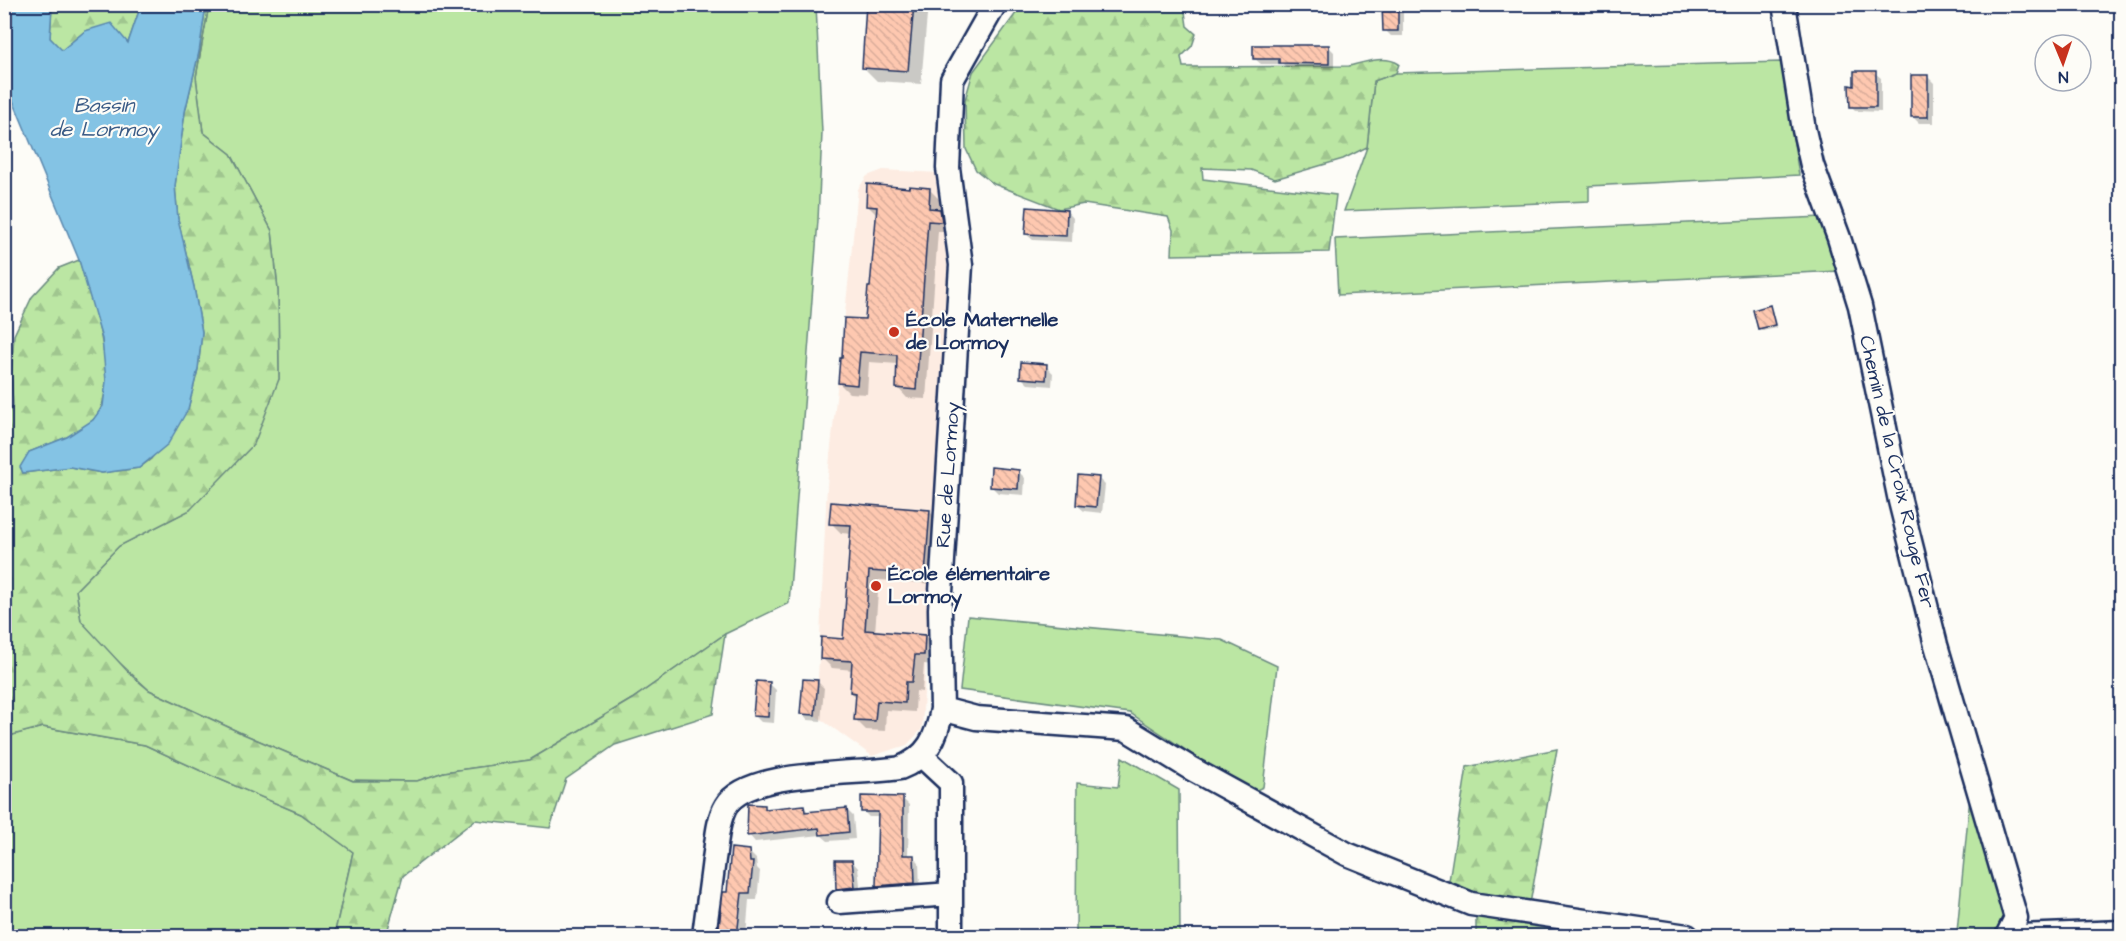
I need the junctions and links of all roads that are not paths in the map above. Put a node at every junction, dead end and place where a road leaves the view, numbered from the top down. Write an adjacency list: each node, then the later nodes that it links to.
1 (995, 4): 3 (street, Rue de Lormoy)
2 (1784, 4): 11 (street, Chemin de la Croix Rouge Fer)
3 (942, 709): 4 (street, Rue de Lormoy); 10 (street)
4 (922, 756): 5 (street); 8 (street)
5 (951, 894): 6 (street); 9 (street)
6 (839, 902)
7 (2121, 932): 12 (street)
8 (704, 936)
9 (951, 936)
10 (1687, 936)
11 (2007, 936)
12 (2021, 936)

